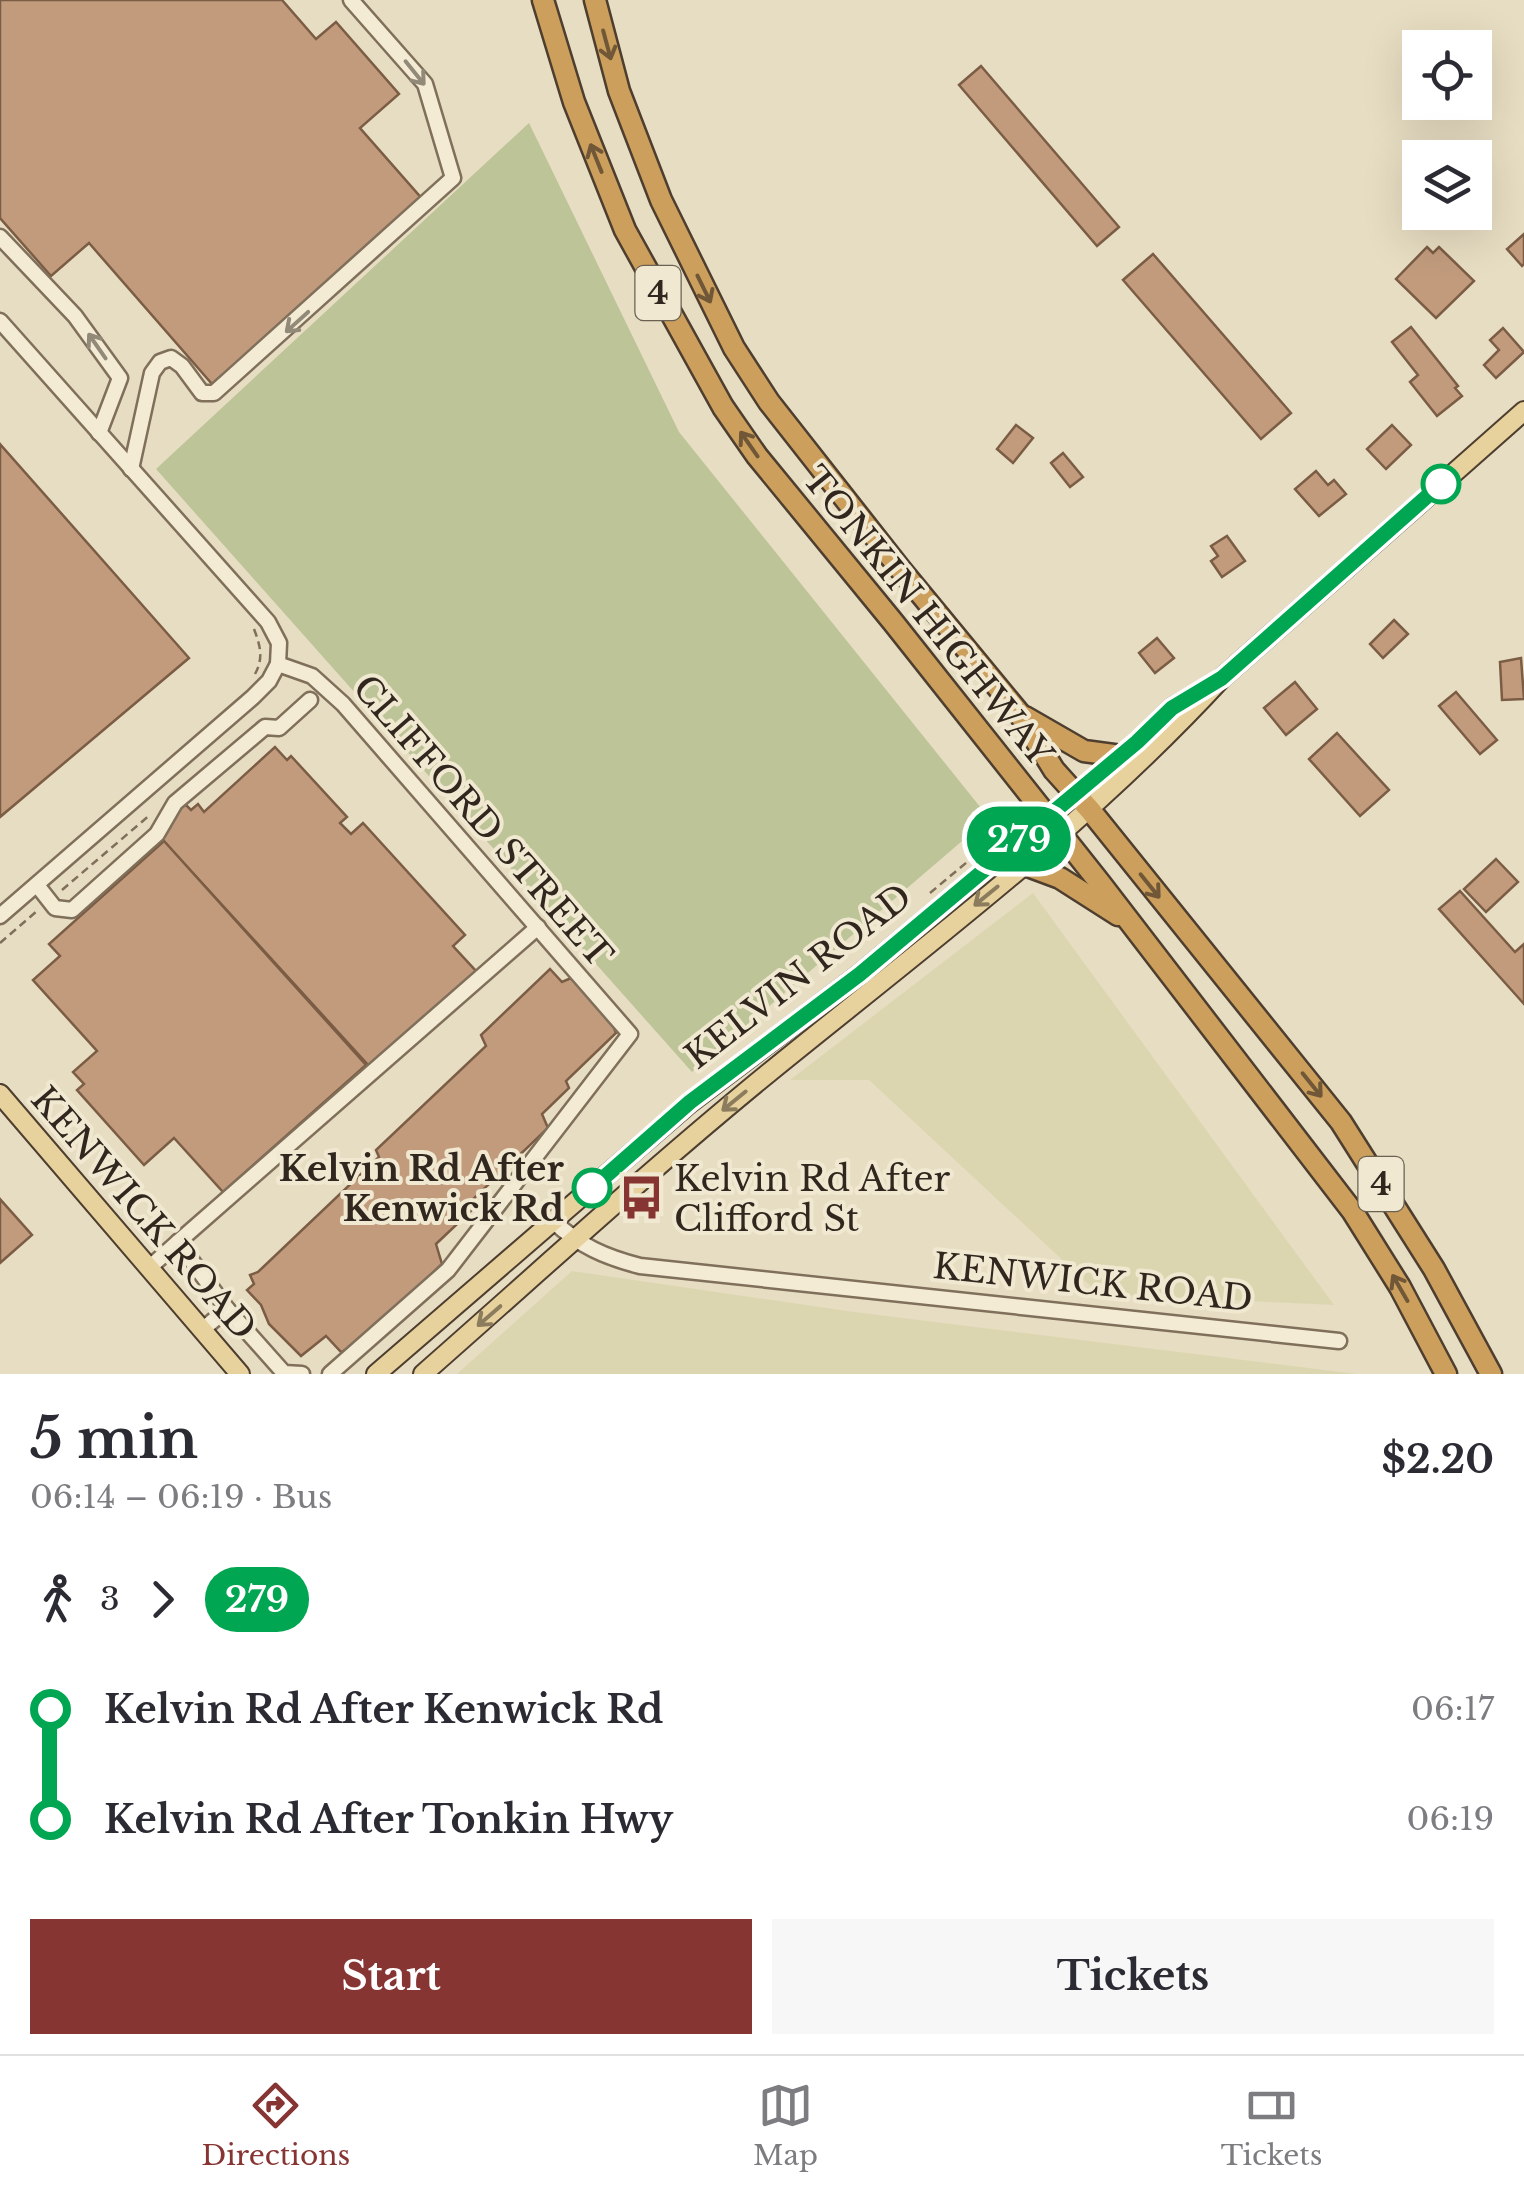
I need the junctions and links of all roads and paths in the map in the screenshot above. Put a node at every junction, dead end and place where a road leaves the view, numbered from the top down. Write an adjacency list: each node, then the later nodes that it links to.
1 (351, 0): 8 (street, one-way to 8)
2 (543, 0): 17 (highway, TONKIN HIGHWAY / 4, one-way to 2)
3 (595, 0): 14 (highway, TONKIN HIGHWAY / 4, one-way to 14)
4 (0, 238): 7 (street, one-way to 4)
5 (0, 321): 7 (street)
6 (1524, 411): 12 (main road, KELVIN ROAD)
7 (99, 432): 8 (street)
8 (131, 468): 10 (street)
9 (254, 628): 11 (path)
10 (278, 664): 20 (street); 23 (street, CLIFFORD STREET)
11 (256, 673)
12 (1222, 678): 15 (main road, KELVIN ROAD); 16 (main road, KELVIN ROAD)
13 (310, 700): 20 (street)
14 (1019, 713): 15 (highway); 16 (highway, TONKIN HIGHWAY / 4)
15 (1120, 756): 16 (main road, KELVIN ROAD)
16 (1082, 802): 17 (main road, KELVIN ROAD); 18 (main road, KELVIN ROAD); 38 (highway, TONKIN HIGHWAY / 4, one-way to 38)
17 (1046, 816): 18 (highway, TONKIN HIGHWAY / 4); 25 (main road, KELVIN ROAD)
18 (1062, 835): 19 (main road, KELVIN ROAD); 22 (highway, TONKIN HIGHWAY / 4)
19 (1025, 865): 22 (highway); 26 (main road, KELVIN ROAD, one-way to 26)
20 (36, 885): 21 (street)
21 (0, 916)
22 (1132, 924): 37 (highway, TONKIN HIGHWAY / 4, one-way to 22)
23 (538, 928): 27 (street); 34 (street, CLIFFORD STREET)
24 (0, 1094): 28 (main road, KENWICK ROAD)
25 (553, 1222): 26 (street, KENWICK ROAD); 35 (main road, KELVIN ROAD)
26 (574, 1241): 31 (street, KENWICK ROAD); 36 (main road, KELVIN ROAD, one-way to 36)
27 (178, 1242): 28 (street); 29 (street)
28 (148, 1268): 30 (main road, KENWICK ROAD)
29 (227, 1308): 30 (street); 33 (street)
30 (202, 1330): 32 (main road, KENWICK ROAD)
31 (1339, 1341)
32 (240, 1374)
33 (302, 1374)
34 (330, 1374)
35 (376, 1374)
36 (423, 1374)
37 (1446, 1374)
38 (1491, 1374)

